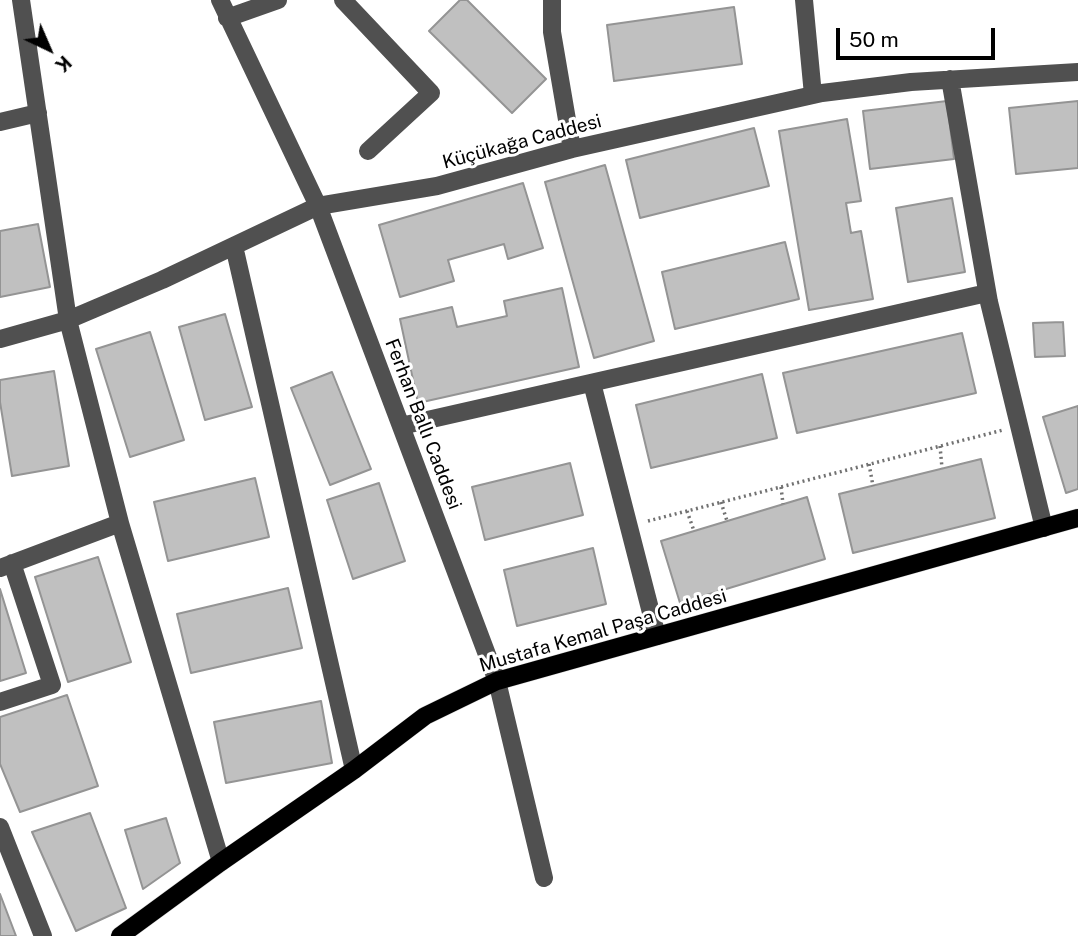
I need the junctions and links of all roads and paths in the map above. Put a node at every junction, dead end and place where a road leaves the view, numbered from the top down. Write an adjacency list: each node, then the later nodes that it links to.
1 (21, 0): 11 (street)
2 (220, 0): 7 (street, Ferhan Ballı Caddesi)
3 (278, 0): 7 (street)
4 (343, 0): 14 (street)
5 (552, 0): 13 (street)
6 (804, 0): 10 (street)
7 (227, 18): 15 (street, Ferhan Ballı Caddesi)
8 (1078, 72): 9 (street, Küçükağa Caddesi)
9 (950, 79): 10 (street, Küçükağa Caddesi); 17 (street)
10 (813, 95): 13 (street, Küçükağa Caddesi)
11 (38, 113): 12 (street); 18 (street)
12 (0, 122)
13 (572, 149): 15 (street, Küçükağa Caddesi)
14 (368, 150)
15 (318, 206): 16 (street, Küçükağa Caddesi); 21 (street, Ferhan Ballı Caddesi)
16 (234, 246): 18 (street, Küçükağa Caddesi); 41 (street)
17 (987, 293): 20 (street); 22 (street)
18 (68, 320): 19 (street, Küçükağa Caddesi); 33 (street)
19 (0, 339)
20 (592, 383): 21 (street); 34 (street)
21 (401, 426): 39 (street, Ferhan Ballı Caddesi)
22 (1019, 426): 23 (path); 35 (street)
23 (940, 446): 24 (path); 25 (path)
24 (869, 464): 26 (path); 27 (path)
25 (942, 468)
26 (873, 486)
27 (781, 487): 28 (path); 29 (path)
28 (722, 502): 30 (path); 32 (path)
29 (783, 504)
30 (687, 511): 34 (path); 36 (path)
31 (1078, 518): 35 (main road, Mustafa Kemal Paşa Caddesi)
32 (727, 521)
33 (120, 523): 37 (street); 43 (street)
34 (629, 526): 38 (street)
35 (1044, 528): 38 (main road, Mustafa Kemal Paşa Caddesi)
36 (694, 531)
37 (6, 565): 40 (street)
38 (657, 636): 39 (main road, Mustafa Kemal Paşa Caddesi)
39 (497, 681): 41 (main road, Mustafa Kemal Paşa Caddesi); 44 (street, Ferhan Ballı Caddesi)
40 (0, 702)
41 (354, 770): 43 (main road, Mustafa Kemal Paşa Caddesi)
42 (0, 827): 45 (street)
43 (221, 862): 46 (main road, Mustafa Kemal Paşa Caddesi)
44 (544, 878)
45 (43, 936)
46 (120, 936)

